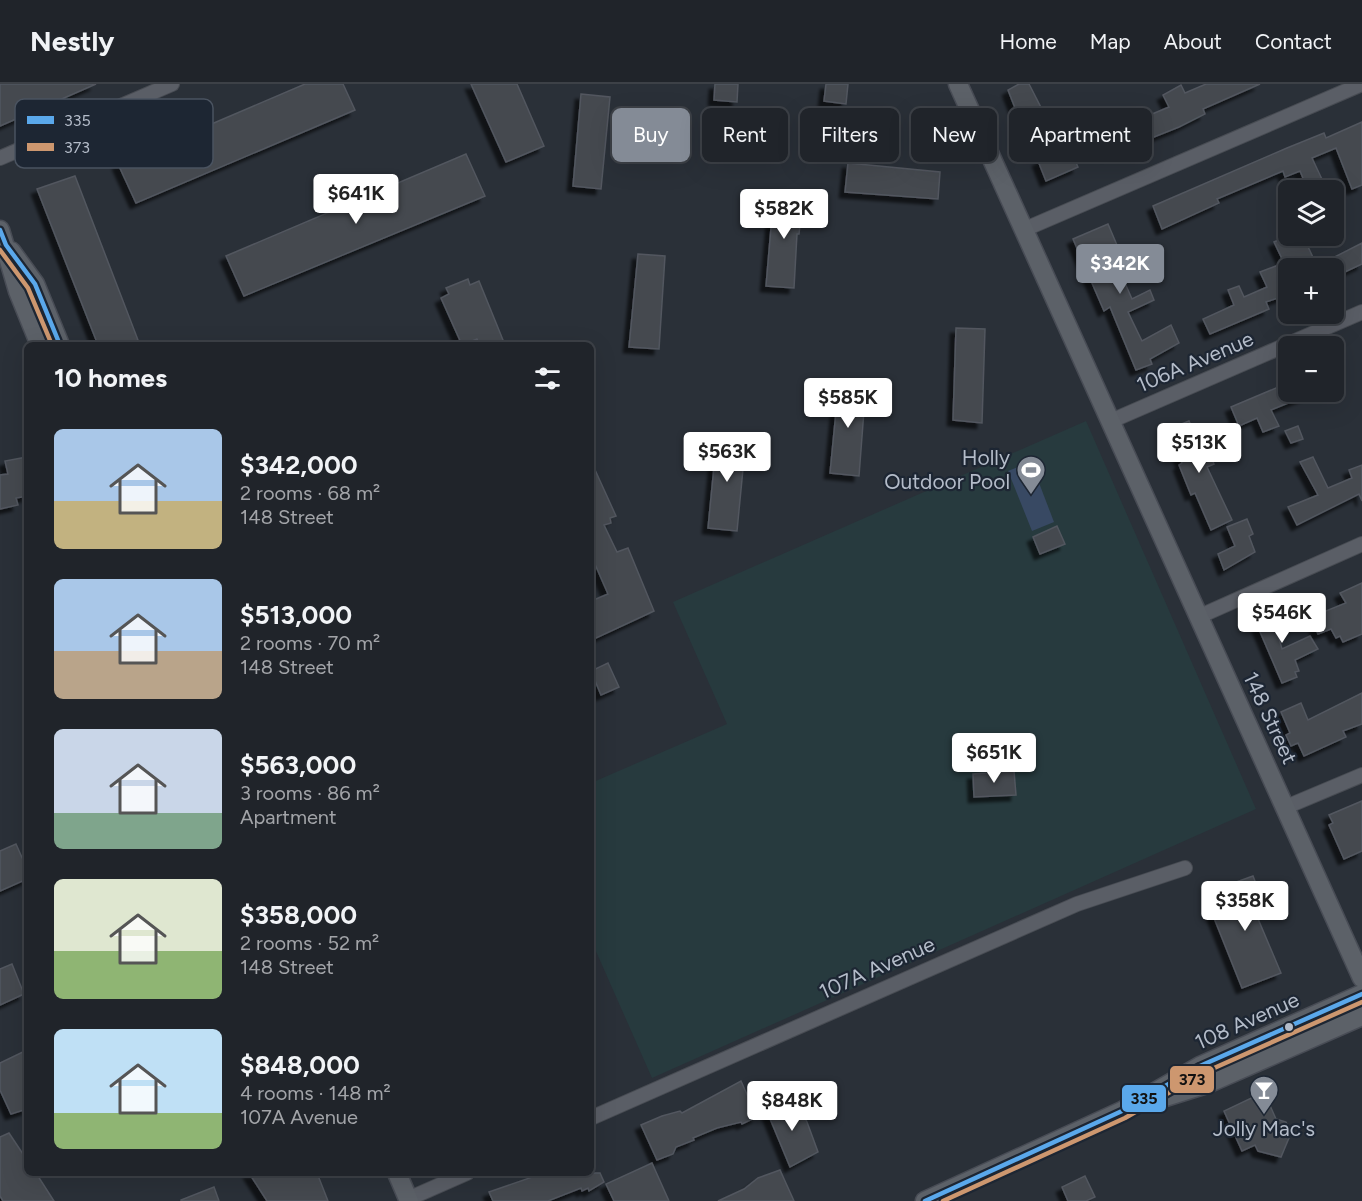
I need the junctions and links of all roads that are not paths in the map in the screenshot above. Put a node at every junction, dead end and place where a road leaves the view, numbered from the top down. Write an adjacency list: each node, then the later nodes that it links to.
1 (172, 84): 4 (street)
2 (958, 84): 7 (main road, 148 Street)
3 (1362, 84): 7 (street)
4 (137, 99)
5 (15, 152): 6 (street)
6 (0, 158)
7 (1023, 230): 12 (main road, 148 Street)
8 (3, 238): 10 (main road); 11 (main road)
9 (1362, 312): 12 (street, 106A Avenue)
10 (39, 342)
11 (59, 342)
12 (1111, 421): 14 (main road, 148 Street)
13 (1362, 543): 14 (street)
14 (1198, 617): 16 (main road, 148 Street)
15 (1362, 776): 16 (street)
16 (1286, 807): 18 (main road, 148 Street)
17 (1185, 868): 22 (street, 107A Avenue)
18 (1362, 978)
19 (1362, 994): 21 (main road, 108 Avenue)
20 (1362, 1016): 21 (main road, 108 Avenue)
21 (1122, 1112): 26 (main road, 108 Avenue)
22 (594, 1117)
23 (398, 1176): 25 (main road)
24 (460, 1176): 25 (street)
25 (408, 1200)
26 (925, 1201)

